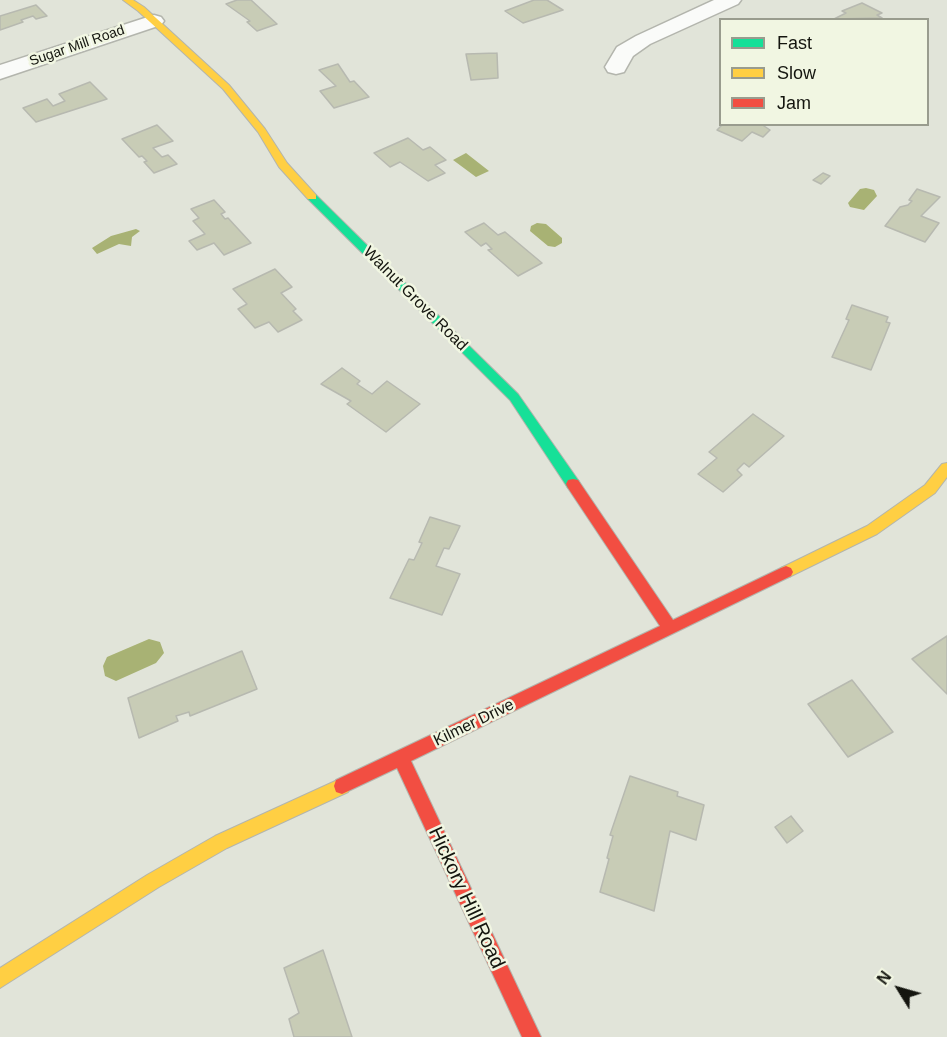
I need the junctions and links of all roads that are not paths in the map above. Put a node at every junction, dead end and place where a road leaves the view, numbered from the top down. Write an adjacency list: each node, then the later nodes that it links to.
1 (127, 0): 3 (street, Walnut Grove Road)
2 (731, 0): 4 (street)
3 (154, 21): 5 (street, Sugar Mill Road); 7 (street, Walnut Grove Road)
4 (616, 67)
5 (0, 72)
6 (947, 468): 7 (street, Kilmer Drive)
7 (670, 628): 8 (street, Kilmer Drive)
8 (401, 758): 9 (street, Kilmer Drive); 10 (street, Hickory Hill Road)
9 (0, 979)
10 (531, 1037)

